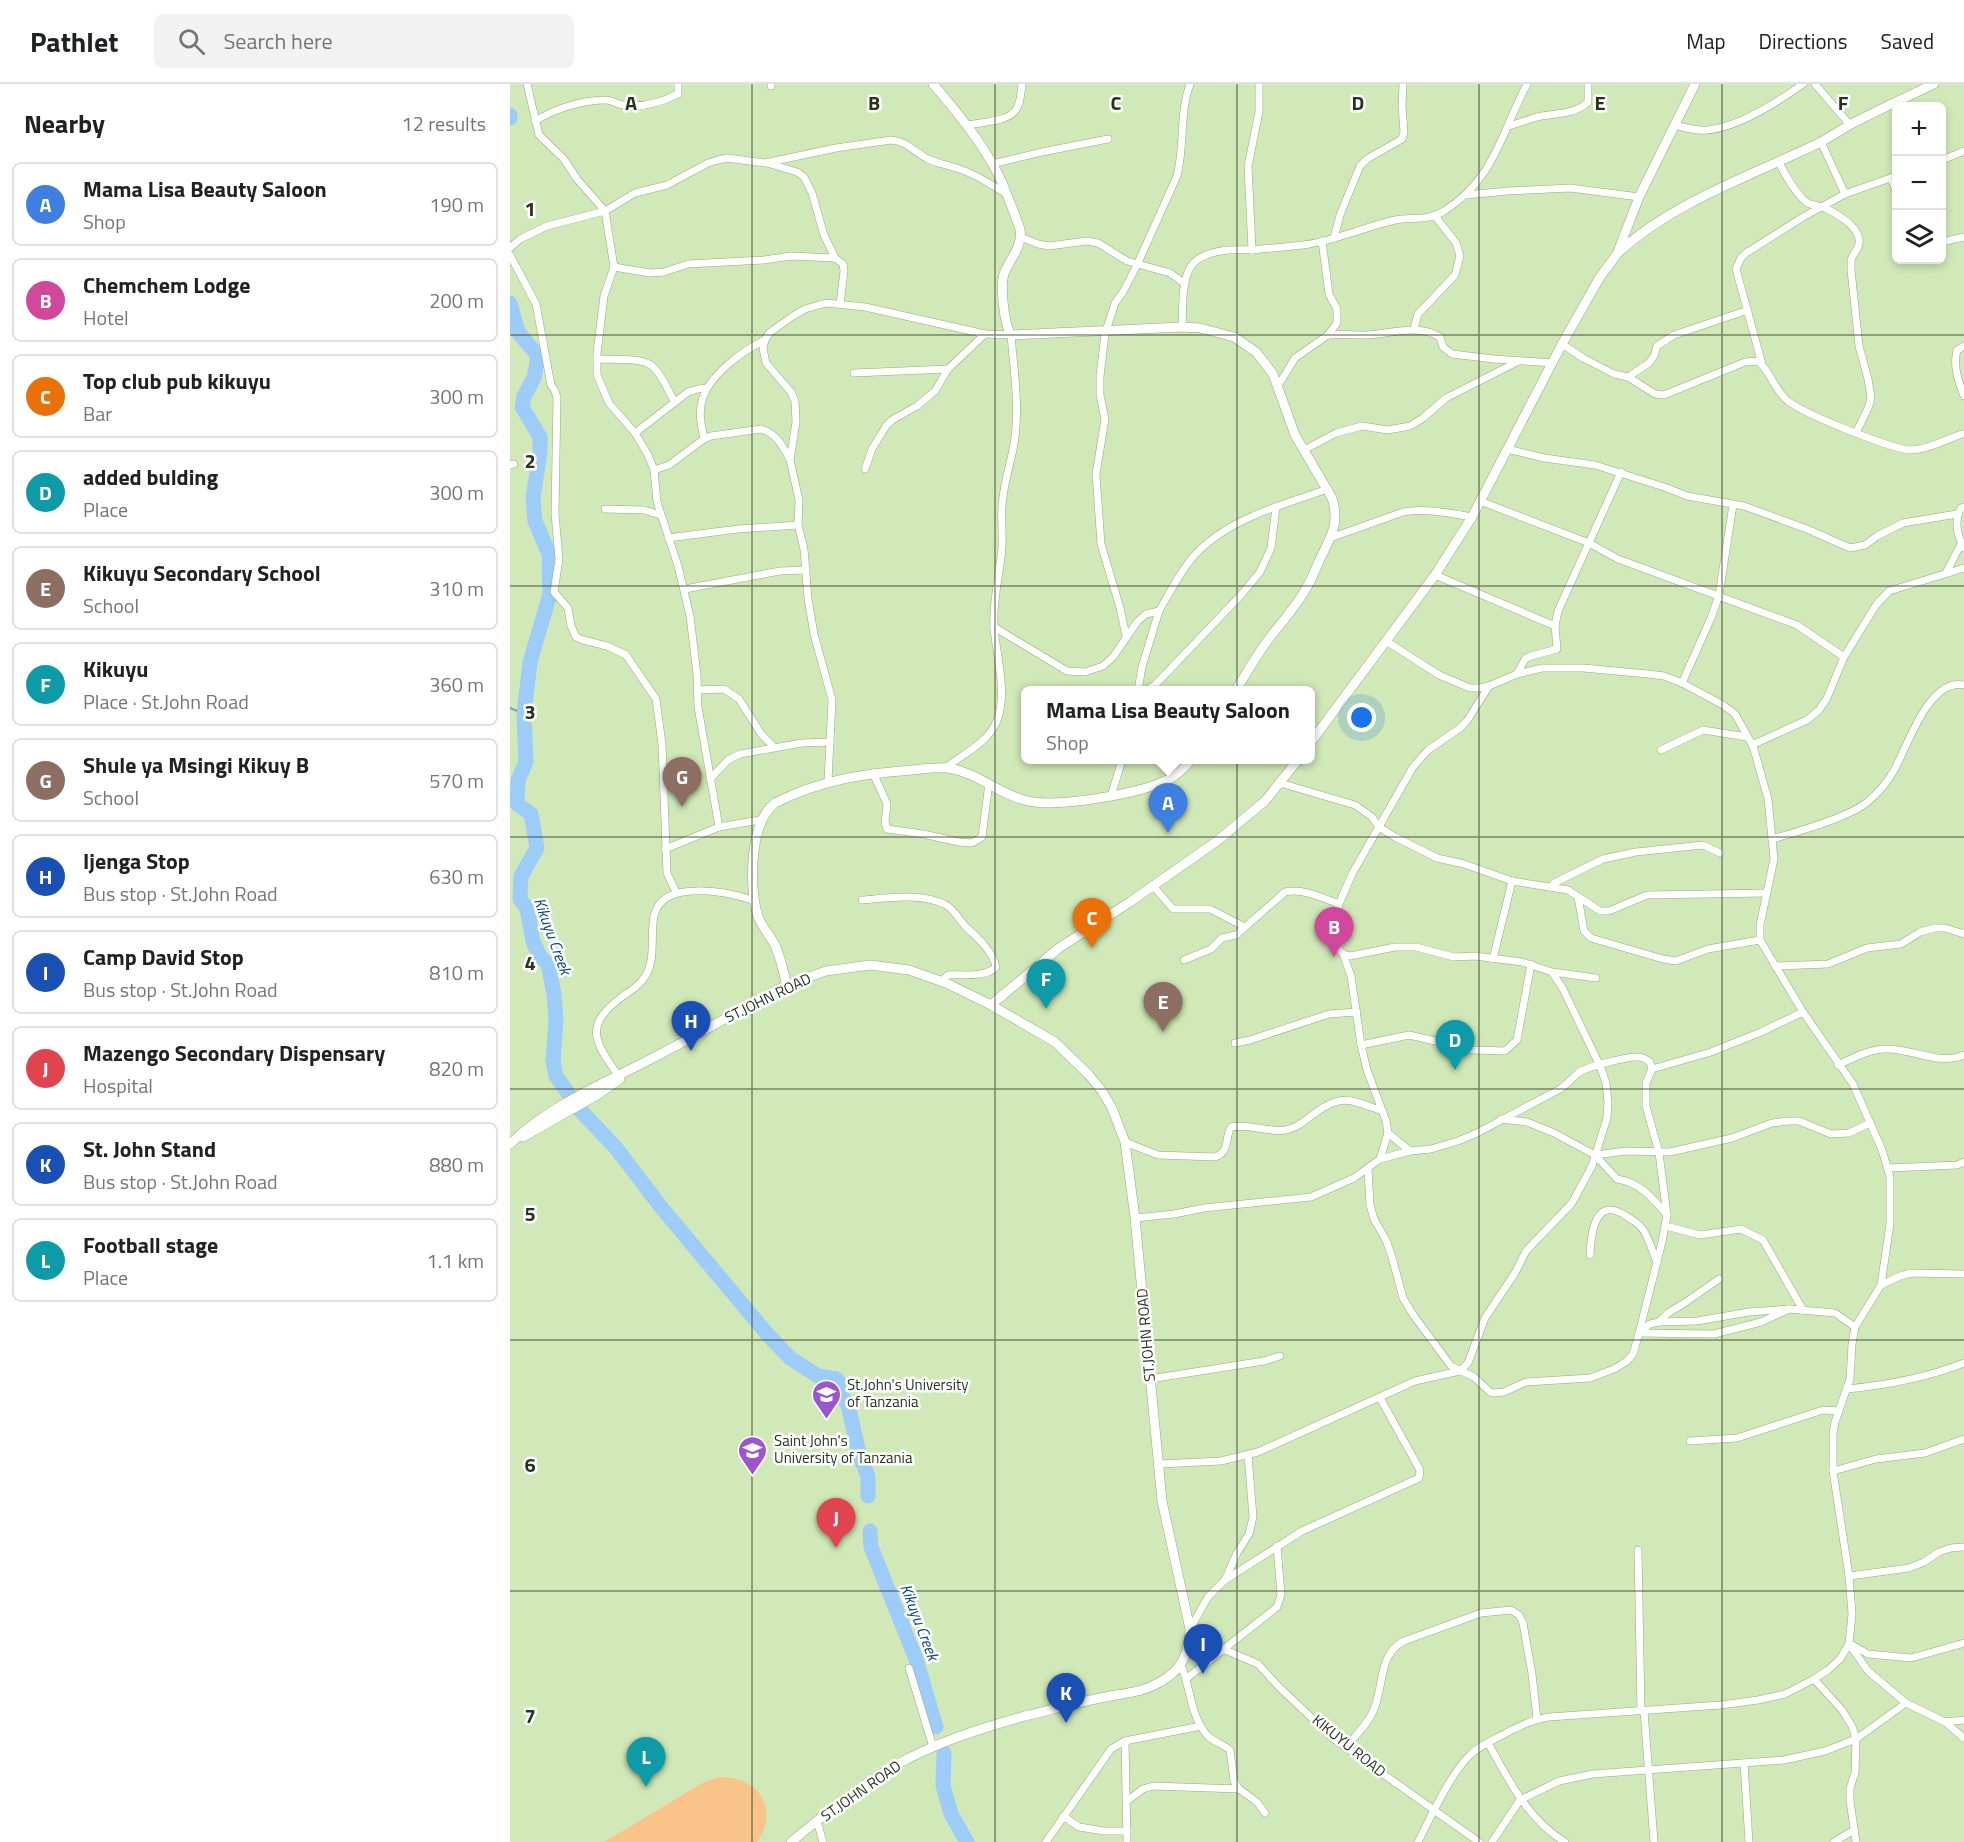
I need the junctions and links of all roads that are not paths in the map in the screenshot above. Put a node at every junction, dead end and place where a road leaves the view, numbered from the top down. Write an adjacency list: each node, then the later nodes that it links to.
1 (527, 84): 14 (street)
2 (678, 84): 14 (street)
3 (933, 84): 15 (street)
4 (1022, 84): 15 (street)
5 (1190, 84): 46 (street)
6 (1259, 84): 42 (street)
7 (1403, 84): 38 (street)
8 (1527, 84): 18 (street)
9 (1588, 84): 18 (street)
10 (1695, 84): 16 (street)
11 (1803, 84): 16 (street)
12 (1815, 84): 17 (street)
13 (1934, 84): 17 (street)
14 (535, 121): 34 (street)
15 (968, 125): 26 (street)
16 (1675, 125): 32 (street)
17 (1850, 125): 20 (street)
18 (1509, 126): 31 (street)
19 (1108, 139): 26 (street)
20 (1821, 142): 24 (street); 30 (street)
21 (1964, 151): 23 (street)
22 (794, 157): 25 (street); 27 (street); 29 (street)
23 (1946, 158)
24 (1778, 161): 33 (street); 43 (street)
25 (765, 163): 27 (street); 34 (street)
26 (992, 164): 29 (street)
27 (797, 172): 45 (street)
28 (1892, 178): 30 (street)
29 (1005, 193): 36 (street)
30 (1845, 194): 33 (street)
31 (1466, 195): 32 (street); 35 (street)
32 (1639, 198): 43 (street)
33 (1823, 207): 50 (street); 72 (street)
34 (605, 211): 41 (street); 47 (street)
35 (1435, 216): 38 (street); 53 (street)
36 (1021, 237): 46 (street); 55 (street)
37 (1964, 237): 39 (street)
38 (1334, 238): 40 (street)
39 (1946, 241)
40 (1322, 242): 42 (street); 56 (street)
41 (510, 248)
42 (1252, 250): 48 (street)
43 (1617, 254): 58 (street)
44 (510, 255): 135 (street)
45 (835, 258): 47 (street); 49 (street)
46 (1137, 265): 48 (street); 52 (street)
47 (614, 267): 60 (street)
48 (1185, 284): 51 (street)
49 (840, 304): 54 (street); 57 (street)
50 (1749, 310): 63 (street); 66 (street)
51 (1182, 327): 52 (street); 67 (street)
52 (1108, 329): 55 (street); 104 (street)
53 (1414, 329): 56 (street); 61 (street)
54 (985, 334): 55 (street); 64 (street)
55 (1011, 335): 103 (street)
56 (1328, 335): 67 (street)
57 (765, 340): 68 (street); 77 (street)
58 (1562, 344): 62 (street); 66 (street)
59 (1964, 346): 69 (street)
60 (597, 359): 70 (street); 71 (street)
61 (1519, 361): 62 (street); 76 (street)
62 (1553, 363): 75 (street)
63 (1762, 365): 66 (street); 72 (street)
64 (948, 369): 65 (street); 78 (street)
65 (854, 373)
66 (1628, 377)
67 (1278, 386): 76 (street)
68 (707, 388): 70 (street); 74 (street)
69 (1964, 396)
70 (675, 402): 71 (street)
71 (634, 433): 79 (street)
72 (1856, 433): 73 (street)
73 (1964, 433)
74 (704, 439): 77 (street); 79 (street)
75 (1507, 449): 80 (street); 82 (street)
76 (1304, 450): 81 (street)
77 (790, 460): 90 (street)
78 (865, 469)
79 (654, 470): 88 (street)
80 (1621, 472): 83 (street); 93 (street)
81 (1328, 489): 84 (street); 91 (street)
82 (1480, 501): 89 (street); 93 (street)
83 (1733, 505): 87 (street); 100 (street)
84 (1276, 507): 101 (street); 111 (street)
85 (1964, 507): 87 (street)
86 (605, 509): 88 (street)
87 (1957, 514): 94 (street)
88 (660, 515): 92 (street)
89 (1472, 517): 91 (street); 98 (street)
90 (798, 525): 92 (street); 96 (street)
91 (1333, 537): 112 (street)
92 (668, 538): 99 (street)
93 (1589, 543): 100 (street); 102 (street)
94 (1963, 546): 97 (street)
95 (1964, 568): 97 (street)
96 (806, 570): 99 (street); 117 (street)
97 (1946, 573): 106 (street)
98 (1435, 575): 102 (street); 105 (street)
99 (685, 589): 114 (street)
100 (1719, 596): 106 (street); 108 (street)
101 (1158, 612): 104 (street); 110 (street)
102 (1555, 626): 107 (street)
103 (994, 627): 104 (street); 124 (street)
104 (1126, 636)
105 (1386, 641): 113 (street); 115 (street)
106 (1844, 657): 118 (street)
107 (1517, 674): 108 (street); 113 (street)
108 (1682, 683): 116 (street)
109 (1962, 684): 134 (street)
110 (1139, 686)
111 (1153, 686)
112 (1238, 686)
113 (1490, 686): 133 (street)
114 (698, 690): 119 (street); 126 (street)
115 (1315, 737)
116 (1747, 737): 118 (street); 120 (street)
117 (830, 742): 119 (street); 127 (street)
118 (1752, 745): 134 (street)
119 (774, 747): 126 (street)
120 (1661, 750)
121 (1120, 764): 130 (street)
122 (1186, 764): 130 (street)
123 (1294, 764): 129 (street)
124 (945, 768): 125 (street); 128 (street)
125 (873, 772): 127 (street); 128 (street)
126 (710, 778): 132 (street)
127 (828, 782): 131 (street)
128 (989, 783): 130 (street)
129 (1280, 783): 133 (street); 138 (street)
130 (1110, 796)
131 (760, 820): 132 (street); 144 (street)
132 (719, 827): 135 (street)
133 (1379, 827): 137 (street); 145 (street)
134 (1772, 839): 141 (street)
135 (665, 849): 140 (street)
136 (1720, 853): 139 (street)
137 (1512, 881): 139 (street); 150 (street)
138 (1153, 885): 146 (street); 158 (street)
139 (1552, 887): 142 (street)
140 (676, 892): 144 (street); 168 (street)
141 (1767, 893): 142 (street); 148 (street)
142 (1578, 897): 148 (street)
143 (862, 900): 156 (street)
144 (755, 901): 157 (street)
145 (1340, 904): 146 (street); 149 (street)
146 (1245, 927): 151 (street)
147 (1964, 934): 153 (street)
148 (1760, 940): 153 (street)
149 (1343, 954): 150 (street); 159 (street)
150 (1493, 959): 152 (street)
151 (1184, 960)
152 (1531, 964): 154 (street); 162 (street)
153 (1776, 966): 160 (street)
154 (1552, 972): 155 (street); 166 (street)
155 (1596, 978)
156 (942, 981): 157 (street, ST.JOHN ROAD); 158 (street, ST.JOHN ROAD)
157 (787, 985): 164 (street, ST.JOHN ROAD)
158 (991, 1005): 174 (street, ST.JOHN ROAD)
159 (1358, 1012): 161 (street); 162 (street)
160 (1803, 1012): 165 (street); 167 (street)
161 (1235, 1043)
162 (1361, 1045): 170 (street)
163 (1964, 1055): 165 (street)
164 (644, 1063): 168 (street); 169 (street)
165 (1838, 1065): 172 (street)
166 (1600, 1066): 167 (street); 171 (street); 178 (street)
167 (1652, 1069): 177 (street)
168 (618, 1075): 169 (street)
169 (595, 1091): 175 (street)
170 (1383, 1112): 173 (street); 174 (street)
171 (1501, 1119): 176 (street); 178 (street)
172 (1870, 1124): 177 (street); 181 (street)
173 (1388, 1133): 176 (street); 179 (street)
174 (1125, 1142): 184 (street, ST.JOHN ROAD)
175 (511, 1143)
176 (1410, 1151): 179 (street)
177 (1659, 1153): 178 (street); 183 (street)
178 (1595, 1155): 183 (street); 198 (street)
179 (1380, 1159): 182 (street)
180 (1964, 1162): 181 (street)
181 (1888, 1168): 190 (street)
182 (1368, 1169): 184 (street); 198 (street)
183 (1667, 1215): 185 (street)
184 (1135, 1218): 199 (street, ST.JOHN ROAD)
185 (1666, 1226): 187 (street); 192 (street)
186 (1590, 1255): 187 (street)
187 (1657, 1263): 195 (street)
188 (1964, 1274): 190 (street)
189 (1719, 1279): 193 (street)
190 (1881, 1286): 194 (street)
191 (1789, 1309): 192 (street); 193 (street); 195 (street)
192 (1803, 1310): 194 (street)
193 (1659, 1322): 195 (street)
194 (1855, 1327): 200 (street)
195 (1639, 1333): 198 (street)
196 (1280, 1356): 199 (street)
197 (1964, 1364): 200 (street)
198 (1460, 1371): 201 (street)
199 (1150, 1379): 206 (street, ST.JOHN ROAD)
200 (1847, 1389): 202 (street)
201 (1380, 1398): 205 (street); 208 (street)
202 (1839, 1411): 204 (street); 207 (street)
203 (1964, 1439): 207 (street)
204 (1690, 1442)
205 (1248, 1455): 206 (street); 212 (street)
206 (1159, 1464): 213 (street, ST.JOHN ROAD)
207 (1833, 1471): 211 (street)
208 (1277, 1546): 212 (street); 216 (street)
209 (1964, 1546): 211 (street)
210 (1638, 1550): 222 (street)
211 (1849, 1576): 215 (street)
212 (1225, 1580): 213 (street)
213 (1190, 1629): 217 (street, ST.JOHN ROAD)
214 (1964, 1643): 215 (street)
215 (1849, 1644): 220 (street); 221 (street)
216 (1222, 1649): 219 (street); 232 (street, KIKUYU ROAD)
217 (1181, 1665): 219 (street); 231 (street, ST.JOHN ROAD)
218 (909, 1668): 231 (street)
219 (1187, 1678): 226 (street)
220 (1814, 1680): 222 (street); 228 (street)
221 (1905, 1703): 225 (street); 228 (street)
222 (1643, 1711): 223 (street); 234 (street)
223 (1537, 1719): 230 (street); 232 (street)
224 (1964, 1720): 225 (street)
225 (1945, 1722): 227 (street)
226 (1201, 1726): 229 (street); 235 (street)
227 (1964, 1738)
228 (1856, 1739): 233 (street); 242 (street)
229 (1125, 1741): 237 (street); 240 (street)
230 (1488, 1743): 236 (street); 238 (street)
231 (933, 1747): 241 (street, ST.JOHN ROAD)
232 (1345, 1748): 238 (street, KIKUYU ROAD)
233 (1744, 1763): 234 (street); 253 (street)
234 (1649, 1770): 236 (street); 252 (street)
235 (1239, 1789): 237 (street); 239 (street)
236 (1520, 1800): 250 (street); 251 (street)
237 (1127, 1801): 243 (street)
238 (1434, 1810): 248 (street); 249 (street, KIKUYU ROAD)
239 (1265, 1813)
240 (1063, 1816): 243 (street); 246 (street)
241 (817, 1821): 244 (street, ST.JOHN ROAD); 245 (street)
242 (1854, 1830): 254 (street); 255 (street)
243 (1127, 1831): 247 (street)
244 (791, 1842)
245 (823, 1842)
246 (1046, 1842)
247 (1127, 1842)
248 (1418, 1842)
249 (1479, 1842)
250 (1492, 1842)
251 (1565, 1842)
252 (1654, 1842)
253 (1749, 1842)
254 (1834, 1842)
255 (1856, 1842)

